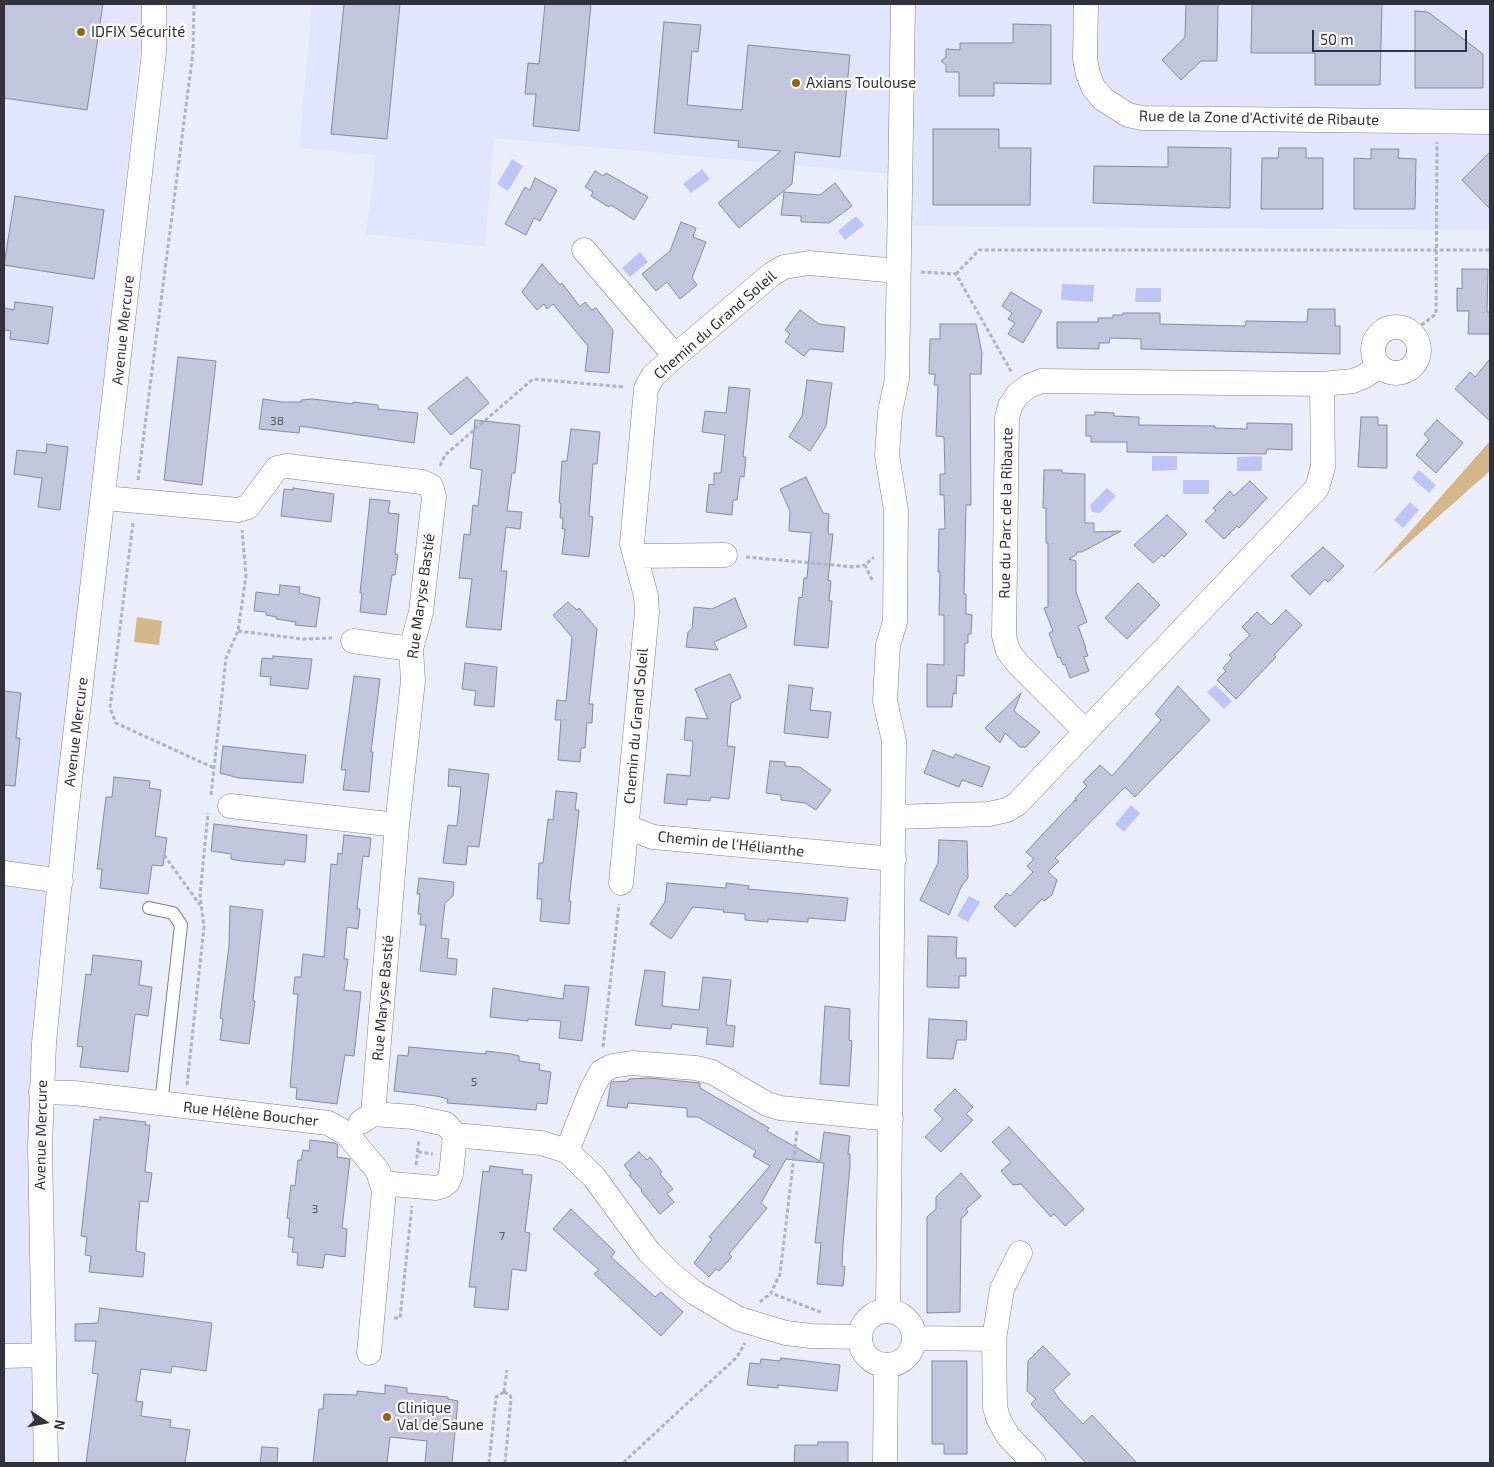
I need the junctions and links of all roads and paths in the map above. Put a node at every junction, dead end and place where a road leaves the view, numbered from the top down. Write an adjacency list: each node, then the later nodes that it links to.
1 (154, 4): 19 (street, Avenue Mercure)
2 (194, 4): 20 (path)
3 (903, 4): 10 (street)
4 (1086, 4): 5 (street, Rue de la Zone d'Activité de Ribaute)
5 (1437, 121): 6 (street, Rue de la Zone d'Activité de Ribaute); 9 (path)
6 (1490, 122)
7 (584, 250): 13 (street)
8 (1490, 250): 9 (path)
9 (1436, 251): 11 (path); 12 (path)
10 (898, 271): 11 (path); 13 (street, Chemin du Grand Soleil); 30 (street)
11 (956, 274): 17 (path)
12 (1411, 333): 14 (street); 14 (street)
13 (675, 356): 16 (street, Chemin du Grand Soleil)
14 (1379, 366): 15 (street)
15 (1322, 384): 17 (street); 27 (street)
16 (646, 388): 18 (path); 22 (street, Chemin du Grand Soleil)
17 (1022, 391): 27 (street, Rue du Parc de la Ribaute)
18 (431, 486): 20 (street); 26 (street, Rue Maryse Bastié)
19 (104, 498): 20 (street); 36 (street, Avenue Mercure)
20 (136, 502): 28 (path)
21 (725, 555): 22 (street); 23 (path)
22 (635, 556): 32 (street, Chemin du Grand Soleil)
23 (865, 565)
24 (238, 631): 25 (path)
25 (353, 641): 26 (street)
26 (411, 649): 31 (street, Rue Maryse Bastié)
27 (1085, 731): 30 (street)
28 (214, 768)
29 (230, 806): 31 (street)
30 (894, 817): 34 (street)
31 (397, 825): 44 (street, Rue Maryse Bastié)
32 (627, 827): 34 (street, Chemin de l'Hélianthe); 37 (street)
33 (164, 855): 39 (path)
34 (894, 859): 46 (street)
35 (4, 873): 36 (street)
36 (61, 881): 41 (street, Avenue Mercure)
37 (621, 883): 40 (path)
38 (150, 908): 42 (lane)
39 (202, 908)
40 (601, 1072): 43 (street); 49 (street)
41 (41, 1092): 42 (street, Rue Hélène Boucher); 60 (street, Avenue Mercure)
42 (161, 1104): 47 (street, Rue Hélène Boucher)
43 (799, 1110): 46 (street); 56 (path)
44 (373, 1114): 45 (street); 47 (street)
45 (422, 1119): 48 (street); 51 (path)
46 (891, 1119): 53 (street)
47 (346, 1133): 50 (street, Rue Hélène Boucher)
48 (455, 1135): 49 (street); 51 (street)
49 (567, 1150): 55 (street)
50 (382, 1183): 51 (street); 54 (street, Rue Hélène Boucher)
51 (414, 1186): 54 (path)
52 (1020, 1253): 58 (street)
53 (888, 1310): 56 (street); 57 (street)
54 (372, 1316): 59 (street, Rue Hélène Boucher)
55 (755, 1325): 56 (street); 68 (path)
56 (852, 1337): 62 (street)
57 (914, 1338): 58 (street); 62 (street)
58 (994, 1338): 70 (street)
59 (369, 1353)
60 (44, 1355): 61 (street); 65 (street, Avenue Mercure)
61 (4, 1356)
62 (886, 1365): 69 (street)
63 (507, 1370): 64 (path)
64 (504, 1392): 66 (path); 67 (path)
65 (46, 1463)
66 (489, 1463)
67 (504, 1463)
68 (624, 1463)
69 (885, 1463)
70 (1034, 1463)

